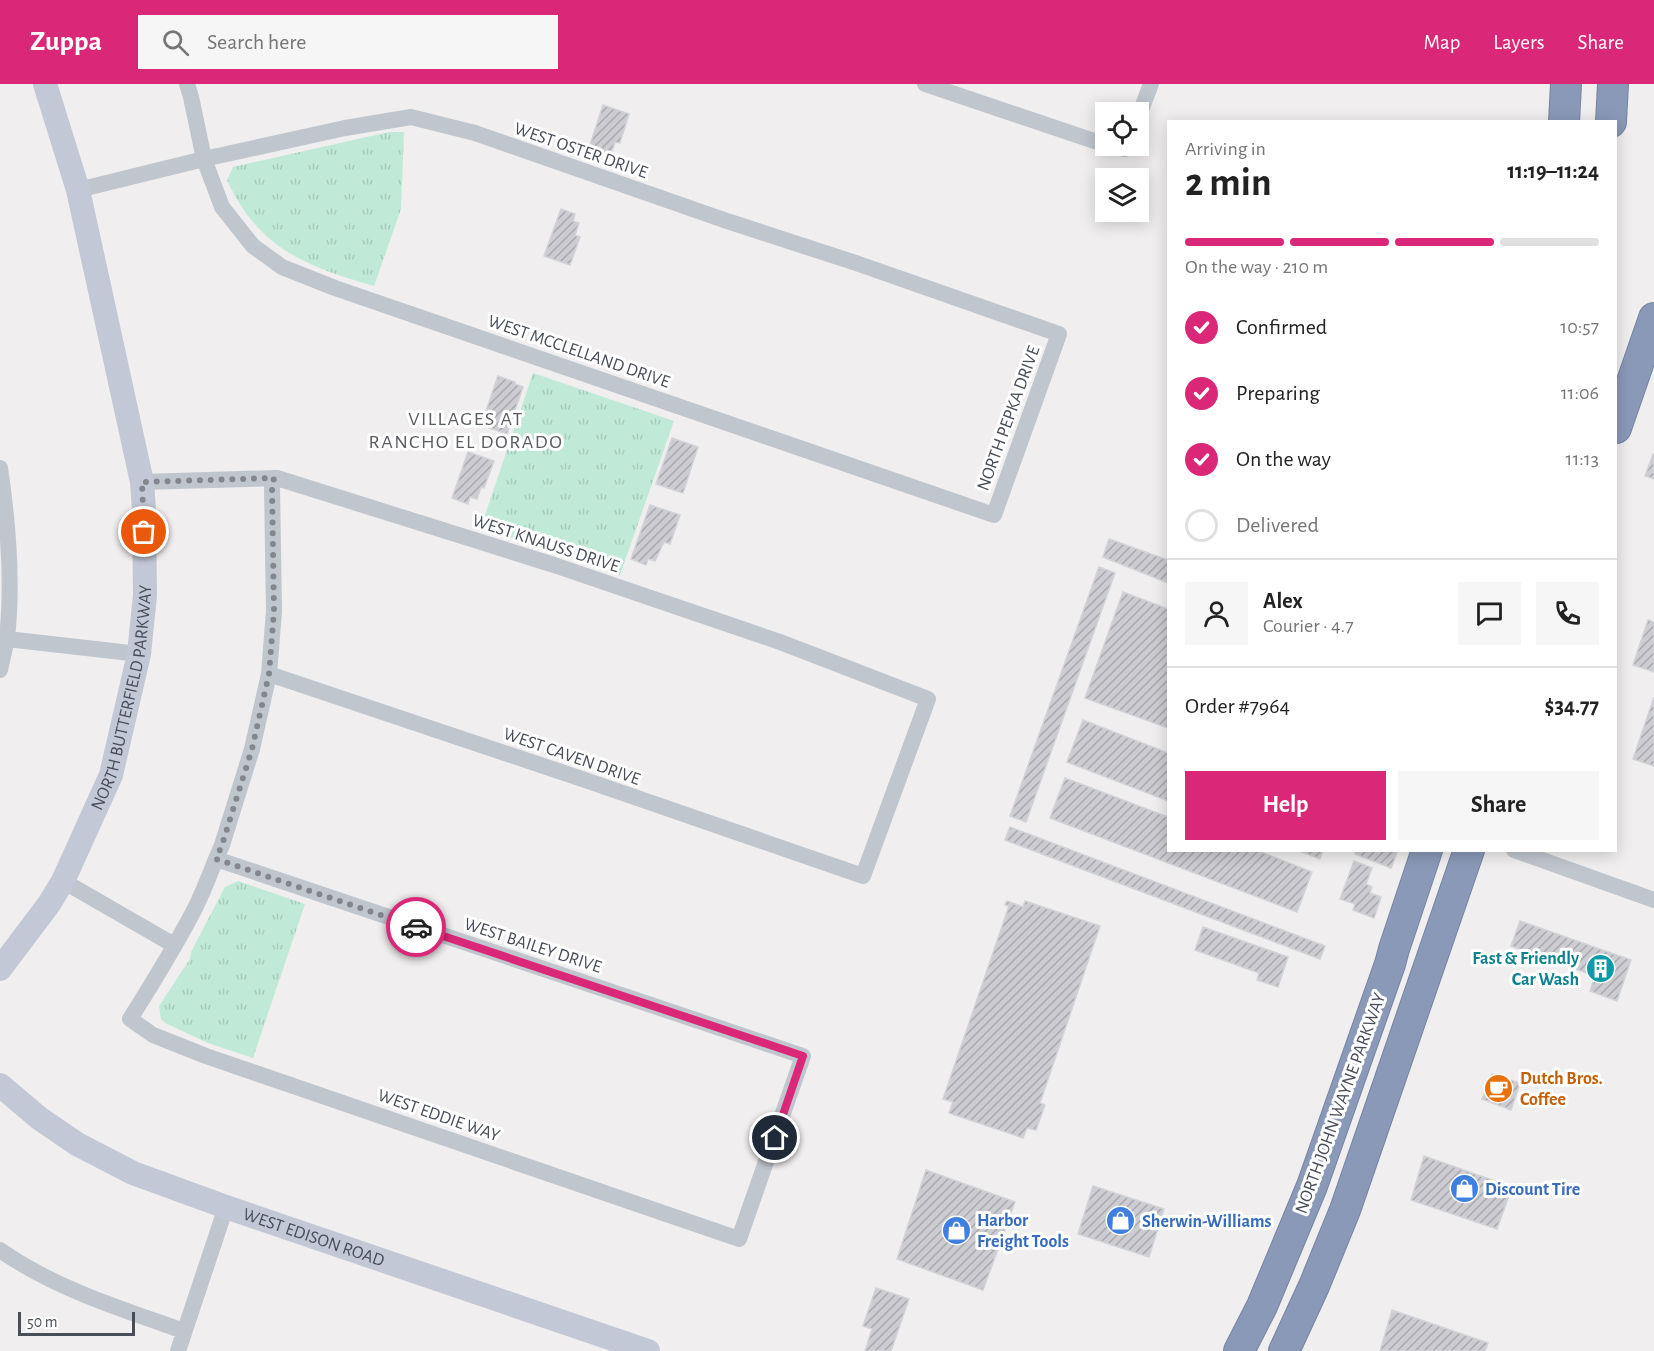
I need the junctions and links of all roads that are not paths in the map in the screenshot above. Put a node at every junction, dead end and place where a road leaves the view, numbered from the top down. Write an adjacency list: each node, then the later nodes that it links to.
1 (45, 84): 12 (street, NORTH BUTTERFIELD PARKWAY)
2 (187, 84): 11 (street, WEST MCCLELLAND DRIVE)
3 (925, 84): 10 (street)
4 (1151, 84): 7 (street)
5 (1566, 84): 8 (highway)
6 (1613, 84): 9 (highway)
7 (1144, 102)
8 (1564, 120)
9 (1611, 120)
10 (1095, 139)
11 (204, 159): 12 (street, WEST OSTER DRIVE); 14 (street, WEST OSTER DRIVE); 20 (street, WEST MCCLELLAND DRIVE)
12 (78, 190): 18 (street, NORTH BUTTERFIELD PARKWAY)
13 (1654, 318): 15 (highway)
14 (1059, 333): 20 (street, NORTH PEPKA DRIVE)
15 (1617, 425)
16 (0, 468): 19 (street)
17 (274, 478): 18 (street, WEST KNAUSS DRIVE); 24 (street); 29 (street, WEST KNAUSS DRIVE)
18 (142, 482): 22 (street, NORTH BUTTERFIELD PARKWAY)
19 (2, 498): 21 (street)
20 (994, 515)
21 (7, 639): 22 (street); 23 (street)
22 (139, 654): 30 (street, NORTH BUTTERFIELD PARKWAY)
23 (0, 670)
24 (269, 674): 28 (street); 29 (street, WEST CAVEN DRIVE)
25 (1426, 852): 33 (highway, NORTH JOHN WAYNE PARKWAY)
26 (1468, 852): 35 (highway, NORTH JOHN WAYNE PARKWAY)
27 (1520, 852): 31 (street)
28 (216, 859): 32 (street); 38 (street, WEST BAILEY DRIVE)
29 (863, 876)
30 (63, 881): 32 (street); 34 (street, NORTH BUTTERFIELD PARKWAY)
31 (1654, 900)
32 (174, 945): 38 (street, WEST EDDIE WAY)
33 (1394, 949): 35 (highway); 43 (highway, NORTH JOHN WAYNE PARKWAY)
34 (0, 969)
35 (1404, 1040): 44 (highway, NORTH JOHN WAYNE PARKWAY)
36 (0, 1085): 37 (street, WEST EDISON ROAD)
37 (226, 1207): 40 (street); 42 (street, WEST EDISON ROAD)
38 (739, 1239)
39 (0, 1250): 40 (street)
40 (184, 1331): 41 (street)
41 (178, 1351)
42 (648, 1351)
43 (1239, 1351)
44 (1284, 1351)

